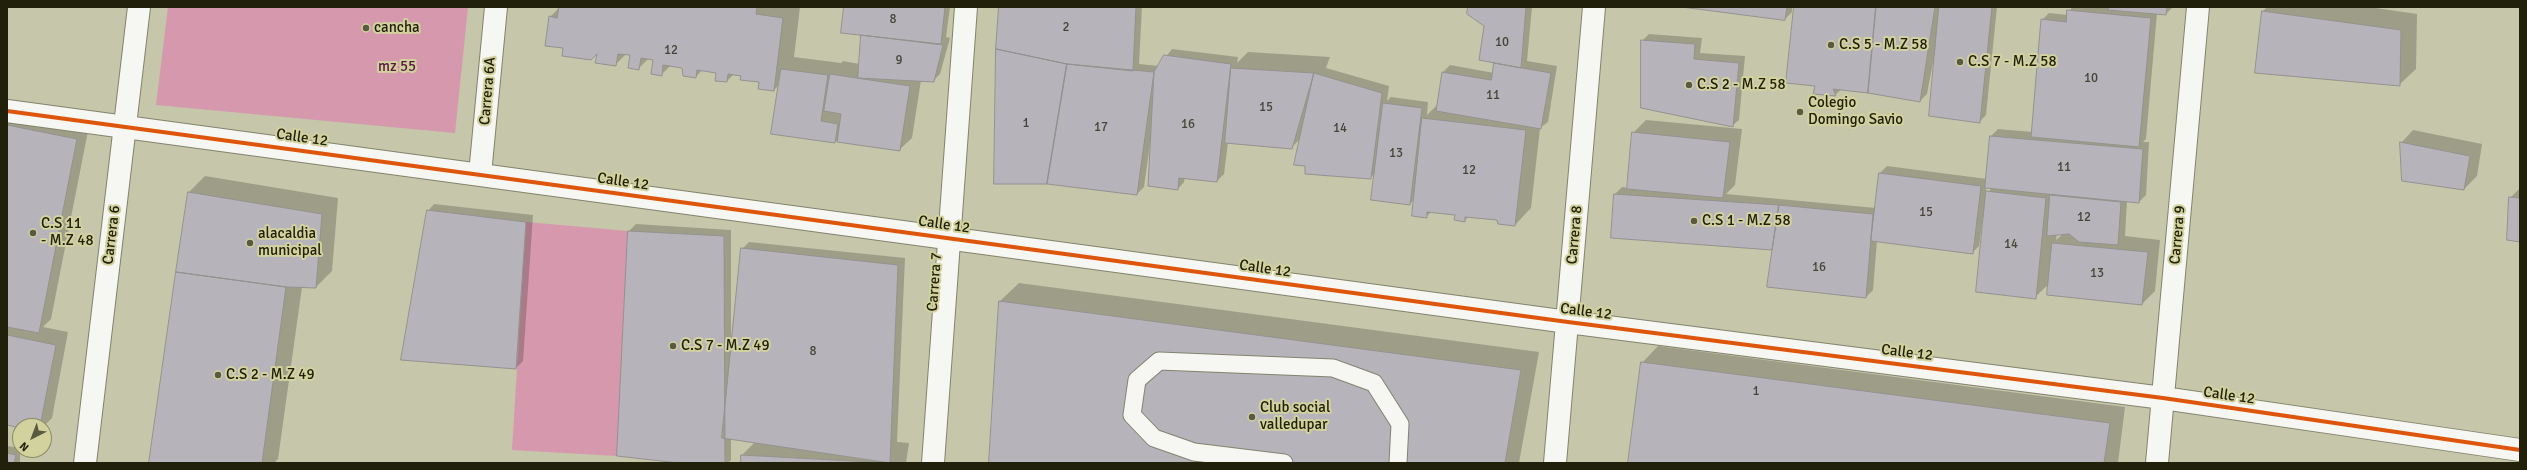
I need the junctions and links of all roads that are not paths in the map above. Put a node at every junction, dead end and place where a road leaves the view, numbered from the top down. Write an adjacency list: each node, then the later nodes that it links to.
1 (139, 7): 7 (street, Carrera 6)
2 (496, 7): 8 (street, Carrera 6A)
3 (966, 7): 9 (street, Carrera 7)
4 (1594, 7): 10 (street, Carrera 8)
5 (2198, 7): 11 (street, Carrera 9)
6 (7, 111): 7 (street, Calle 12)
7 (125, 127): 8 (street, Calle 12); 13 (street, Carrera 6)
8 (480, 174): 9 (street, Calle 12)
9 (950, 238): 10 (street, Calle 12); 14 (street, Carrera 7)
10 (1568, 322): 11 (street, Calle 12); 17 (street, Carrera 8)
11 (2163, 398): 12 (street, Calle 12); 18 (street, Carrera 9)
12 (2520, 450)
13 (85, 463)
14 (933, 463)
15 (1284, 463): 16 (lane)
16 (1398, 463)
17 (1554, 463)
18 (2157, 463)

